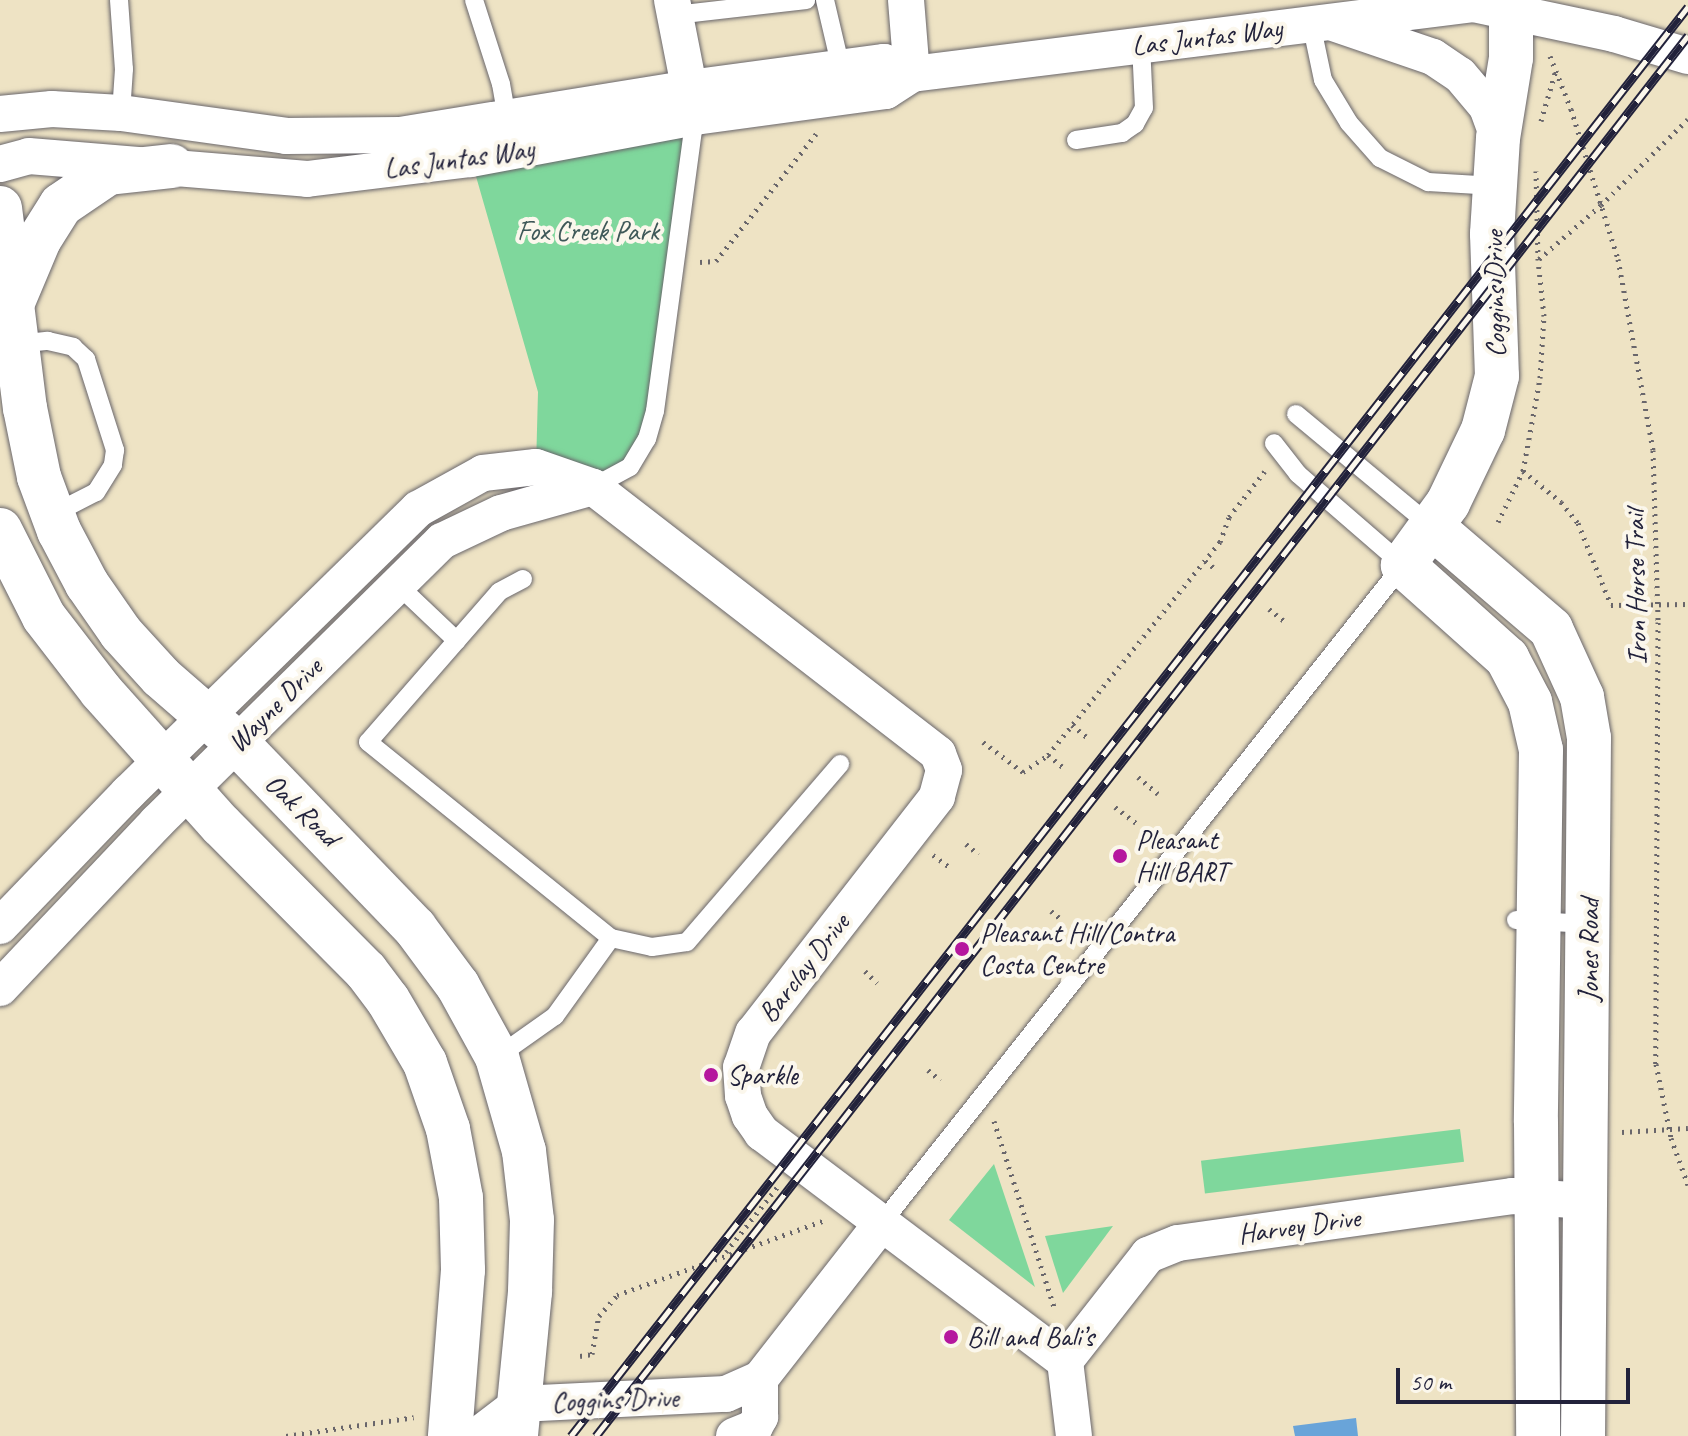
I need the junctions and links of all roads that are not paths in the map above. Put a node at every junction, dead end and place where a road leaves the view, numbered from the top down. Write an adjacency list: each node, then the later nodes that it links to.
1 (119, 0): 14 (lane)
2 (474, 0): 16 (lane)
3 (806, 0): 6 (lane)
4 (825, 0): 11 (lane)
5 (906, 0): 12 (street)
6 (673, 8): 13 (street)
7 (1523, 10): 8 (street, Las Juntas Way); 10 (street, Las Juntas Way); 18 (main road, Coggins Drive)
8 (1319, 22): 9 (street, Las Juntas Way); 18 (street); 21 (lane)
9 (1141, 45): 12 (street, Las Juntas Way); 17 (lane)
10 (1688, 56)
11 (841, 68): 12 (street, Las Juntas Way); 13 (street, Las Juntas Way)
12 (912, 74): 13 (street, Las Juntas Way)
13 (692, 103): 16 (street, Las Juntas Way); 20 (street, Las Juntas Way); 26 (lane)
14 (121, 113): 15 (street, Las Juntas Way); 16 (street, Las Juntas Way)
15 (0, 114)
16 (507, 119)
17 (1076, 140)
18 (1517, 147): 21 (main road, Coggins Drive)
19 (0, 164): 20 (street, Las Juntas Way)
20 (172, 166): 23 (main road)
21 (1495, 186): 28 (main road, Coggins Drive)
22 (0, 208): 23 (main road, Oak Road)
23 (15, 324): 27 (main road, Oak Road); 27 (lane)
24 (1296, 414): 28 (lane)
25 (1277, 447): 30 (lane)
26 (593, 487): 32 (street, Wayne Drive); 34 (street, Wayne Drive); 36 (street, Wayne Drive)
27 (53, 514): 34 (main road, Oak Road)
28 (1431, 526): 30 (main road, Coggins Drive); 39 (main road, Jones Road)
29 (0, 530): 37 (main road)
30 (1403, 565): 38 (main road, Jones Road); 46 (lane)
31 (523, 579): 33 (lane)
32 (398, 585): 33 (lane); 34 (street, Wayne Drive)
33 (457, 641): 41 (lane)
34 (221, 730): 37 (street, Wayne Drive); 43 (main road, Oak Road)
35 (840, 764): 41 (lane)
36 (944, 770): 46 (street, Barclay Drive)
37 (176, 774): 40 (street, Wayne Drive); 42 (street, Wayne Drive); 50 (main road)
38 (1528, 920): 39 (lane); 44 (main road, Jones Road)
39 (1589, 924): 45 (main road, Jones Road)
40 (0, 926)
41 (611, 938): 43 (lane)
42 (0, 988)
43 (497, 1057): 49 (main road, Oak Road)
44 (1537, 1198): 45 (street, Harvey Drive); 47 (street, Harvey Drive); 54 (main road, Jones Road)
45 (1587, 1201): 55 (main road, Jones Road)
46 (881, 1224): 47 (street, Barclay Drive); 48 (street, Coggins Drive)
47 (1065, 1361): 53 (street)
48 (760, 1379): 49 (street, Coggins Drive); 52 (street)
49 (518, 1420): 51 (street, Coggins Drive)
50 (435, 1426)
51 (477, 1436)
52 (734, 1436)
53 (1074, 1436)
54 (1538, 1436)
55 (1583, 1436)

